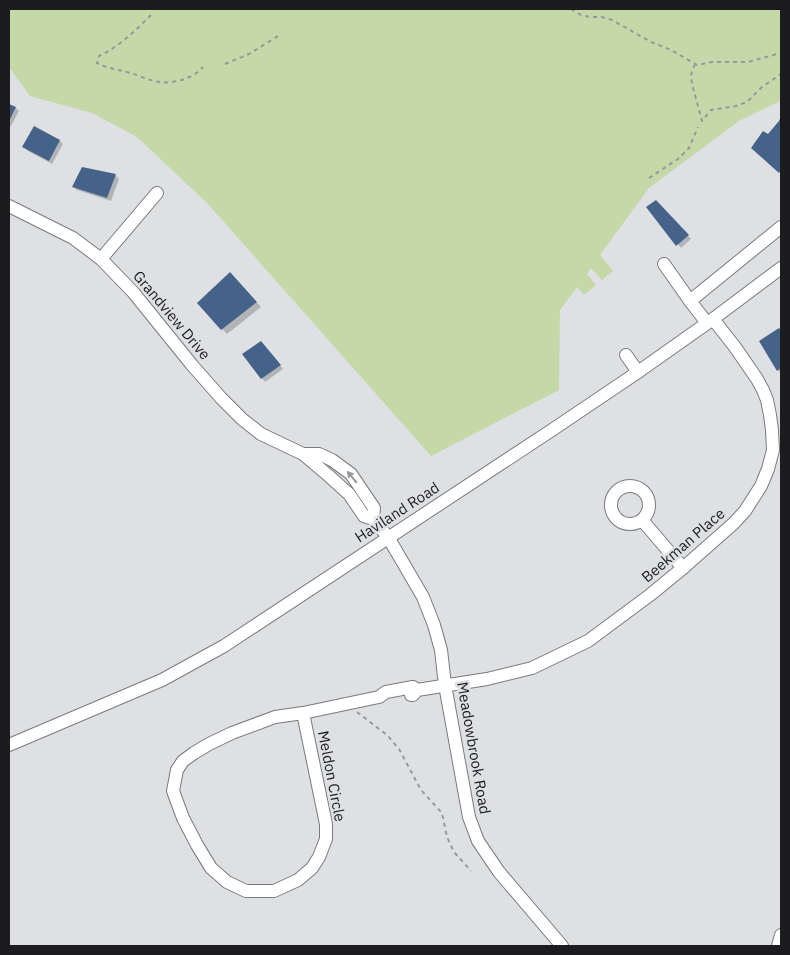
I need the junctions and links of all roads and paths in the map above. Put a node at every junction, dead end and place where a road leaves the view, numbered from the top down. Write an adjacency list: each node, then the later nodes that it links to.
1 (571, 9): 6 (path)
2 (151, 15): 7 (path)
3 (278, 36): 5 (path)
4 (781, 55): 6 (path)
5 (226, 64)
6 (695, 64): 8 (path)
7 (202, 67)
8 (781, 74)
9 (698, 127): 10 (path)
10 (649, 178)
11 (157, 193): 14 (street)
12 (9, 206): 14 (street, Grandview Drive)
13 (781, 227): 17 (street)
14 (101, 259): 22 (street, Grandview Drive)
15 (664, 264): 17 (street, Beekman Place)
16 (781, 268): 18 (street, Haviland Road)
17 (690, 301): 18 (street, Beekman Place)
18 (710, 321): 20 (street, Haviland Road); 21 (street, Beekman Place)
19 (626, 355): 20 (street)
20 (638, 372): 24 (street, Haviland Road)
21 (777, 450): 25 (street, Beekman Place)
22 (373, 519): 24 (street, Meadowbrook Road)
23 (642, 520): 25 (street)
24 (388, 537): 26 (street, Meadowbrook Road); 29 (street, Haviland Road)
25 (683, 568): 26 (street, Beekman Place)
26 (445, 685): 28 (street, Meldon Circle); 32 (street, Meadowbrook Road)
27 (356, 710): 30 (path)
28 (303, 713): 28 (street, Meldon Circle)
29 (9, 745)
30 (471, 871)
31 (781, 935): 33 (street)
32 (562, 946)
33 (778, 946)

